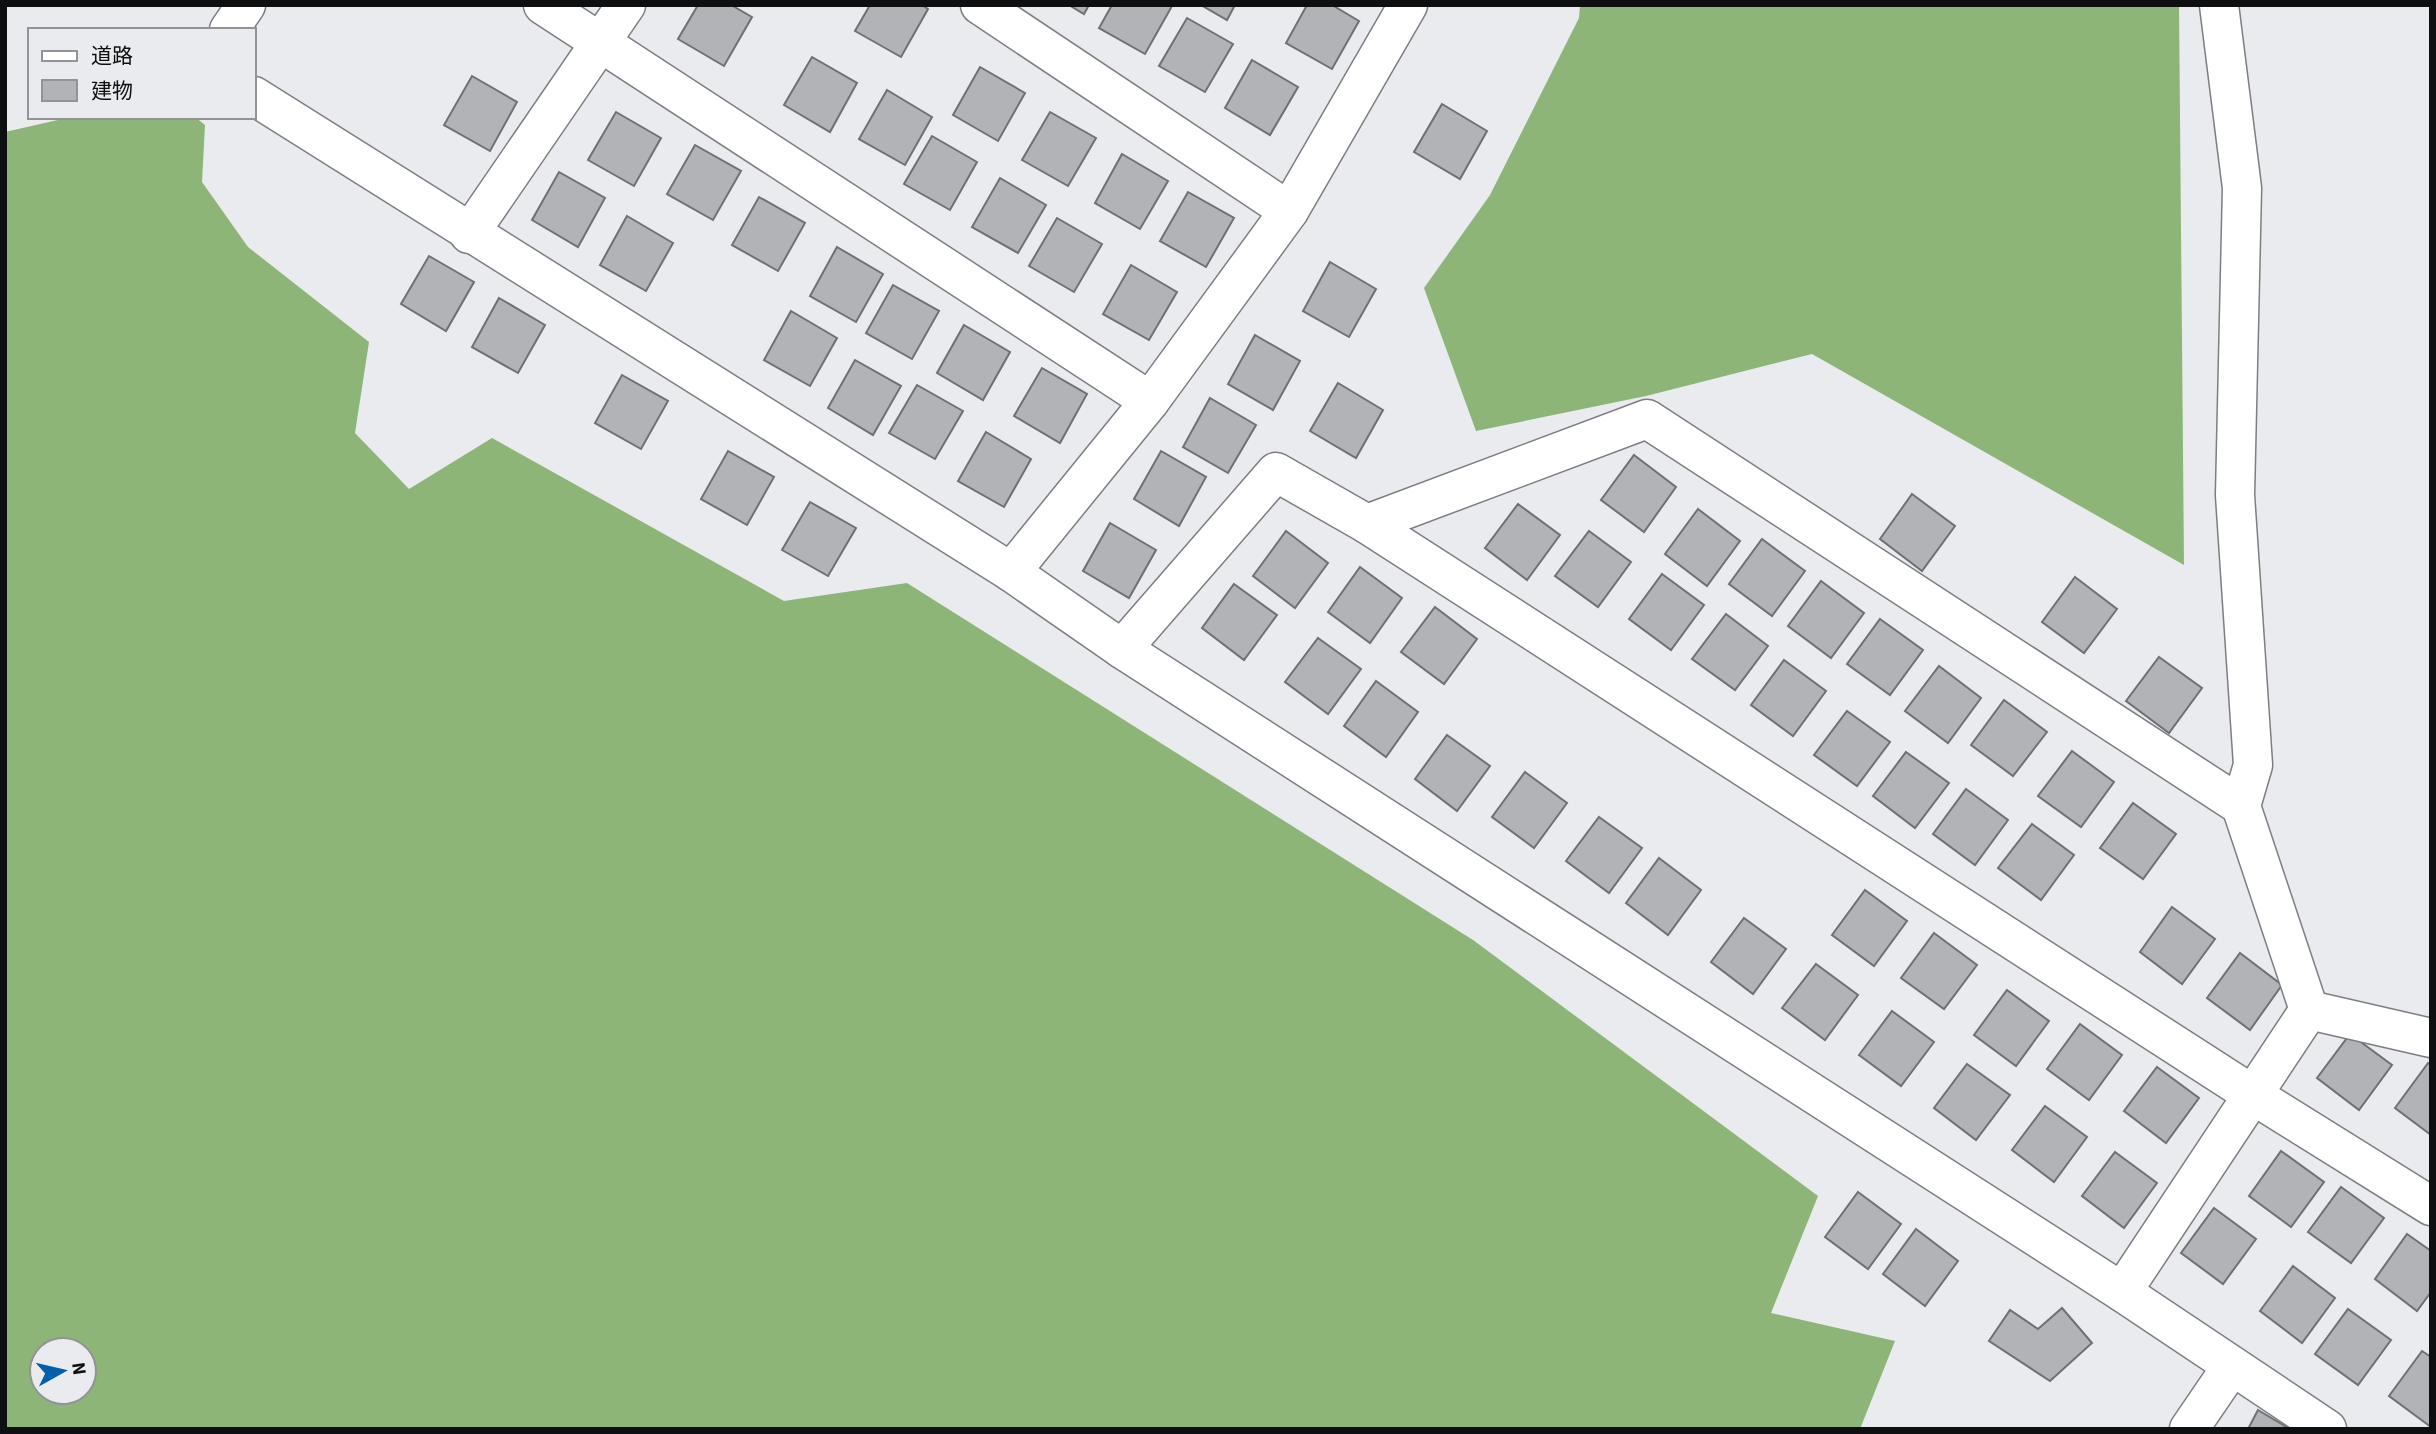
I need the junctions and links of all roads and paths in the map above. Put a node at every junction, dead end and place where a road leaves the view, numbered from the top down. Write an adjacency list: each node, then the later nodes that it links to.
1 (246, 5): 7 (street)
2 (542, 5): 8 (street)
3 (626, 5): 8 (street)
4 (980, 5): 10 (street)
5 (2219, 5): 16 (street)
6 (1403, 8): 10 (street)
7 (230, 28)
8 (603, 42): 11 (street); 12 (street)
9 (256, 97): 11 (street)
10 (1289, 211): 12 (street)
11 (469, 234): 14 (street)
12 (1150, 401): 14 (street)
13 (1367, 524): 15 (street); 16 (street); 19 (street)
14 (1011, 572): 15 (street)
15 (1122, 649): 21 (street)
16 (2241, 806): 17 (street)
17 (2309, 1010): 18 (street); 19 (street)
18 (2431, 1038)
19 (2253, 1095): 20 (street); 21 (street)
20 (2431, 1206)
21 (2122, 1292): 22 (street)
22 (2232, 1366): 23 (street); 24 (street)
23 (2189, 1429)
24 (2327, 1429)

